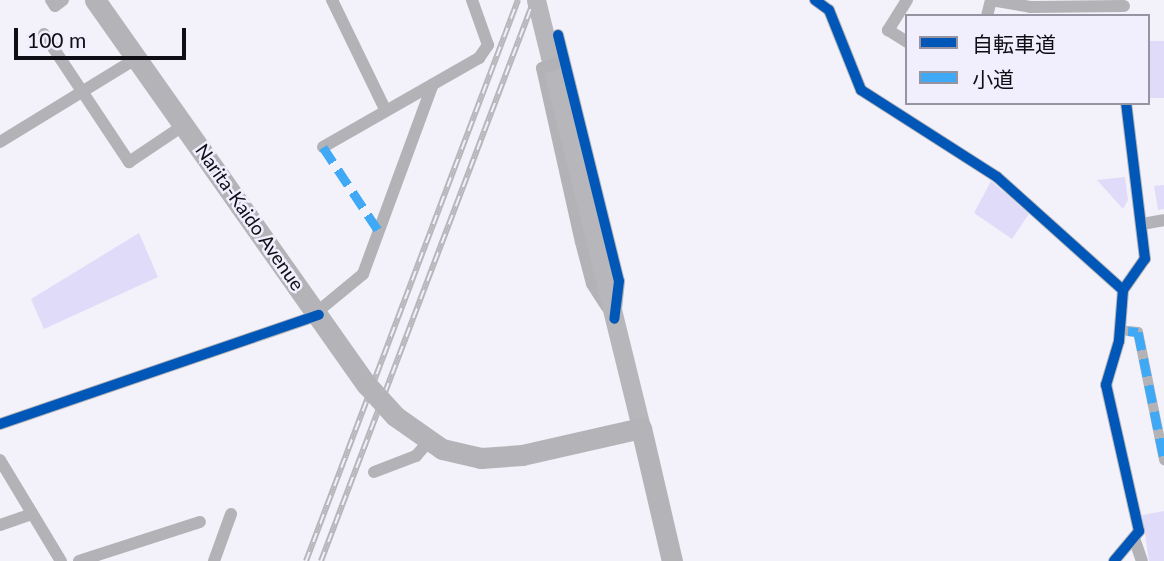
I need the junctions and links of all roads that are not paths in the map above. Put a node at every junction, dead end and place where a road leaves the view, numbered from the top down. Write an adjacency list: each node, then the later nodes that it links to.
1 (51, 0): 2 (street)
2 (63, 0)
3 (95, 0): 14 (highway, Narita-Kaido Avenue)
4 (332, 0): 19 (street)
5 (472, 0): 16 (street)
6 (536, 0): 27 (main road)
7 (815, 0): 25 (street)
8 (907, 0): 13 (street)
9 (991, 0): 10 (street)
10 (1124, 7)
11 (44, 34): 17 (street)
12 (558, 35): 15 (street)
13 (905, 41)
14 (137, 58): 17 (street); 20 (highway, Narita-Kaido Avenue)
15 (560, 63): 27 (street); 27 (street, bridge)
16 (433, 84): 19 (street); 26 (street)
17 (83, 91): 20 (street); 21 (street)
18 (1126, 105): 24 (street)
19 (386, 111): 22 (street)
20 (184, 125): 26 (highway, Narita-Kaido Avenue)
21 (0, 142)
22 (323, 147)
23 (1164, 220): 24 (street)
24 (1142, 224): 25 (street)
25 (1123, 290): 39 (street)
26 (318, 313): 29 (street); 31 (highway, Narita-Kaido Avenue, bridge)
27 (614, 320): 30 (main road)
28 (1128, 331): 33 (street)
29 (0, 424)
30 (641, 428): 31 (highway, Narita-Kaido Avenue); 43 (highway)
31 (428, 442): 34 (street)
32 (0, 460): 35 (street)
33 (1164, 460)
34 (374, 472)
35 (32, 514): 38 (street); 40 (street)
36 (231, 514): 42 (street)
37 (201, 522): 41 (street)
38 (0, 525)
39 (1134, 538): 44 (street); 45 (street)
40 (61, 561)
41 (79, 561)
42 (214, 561)
43 (672, 561)
44 (1114, 561)
45 (1142, 561)

